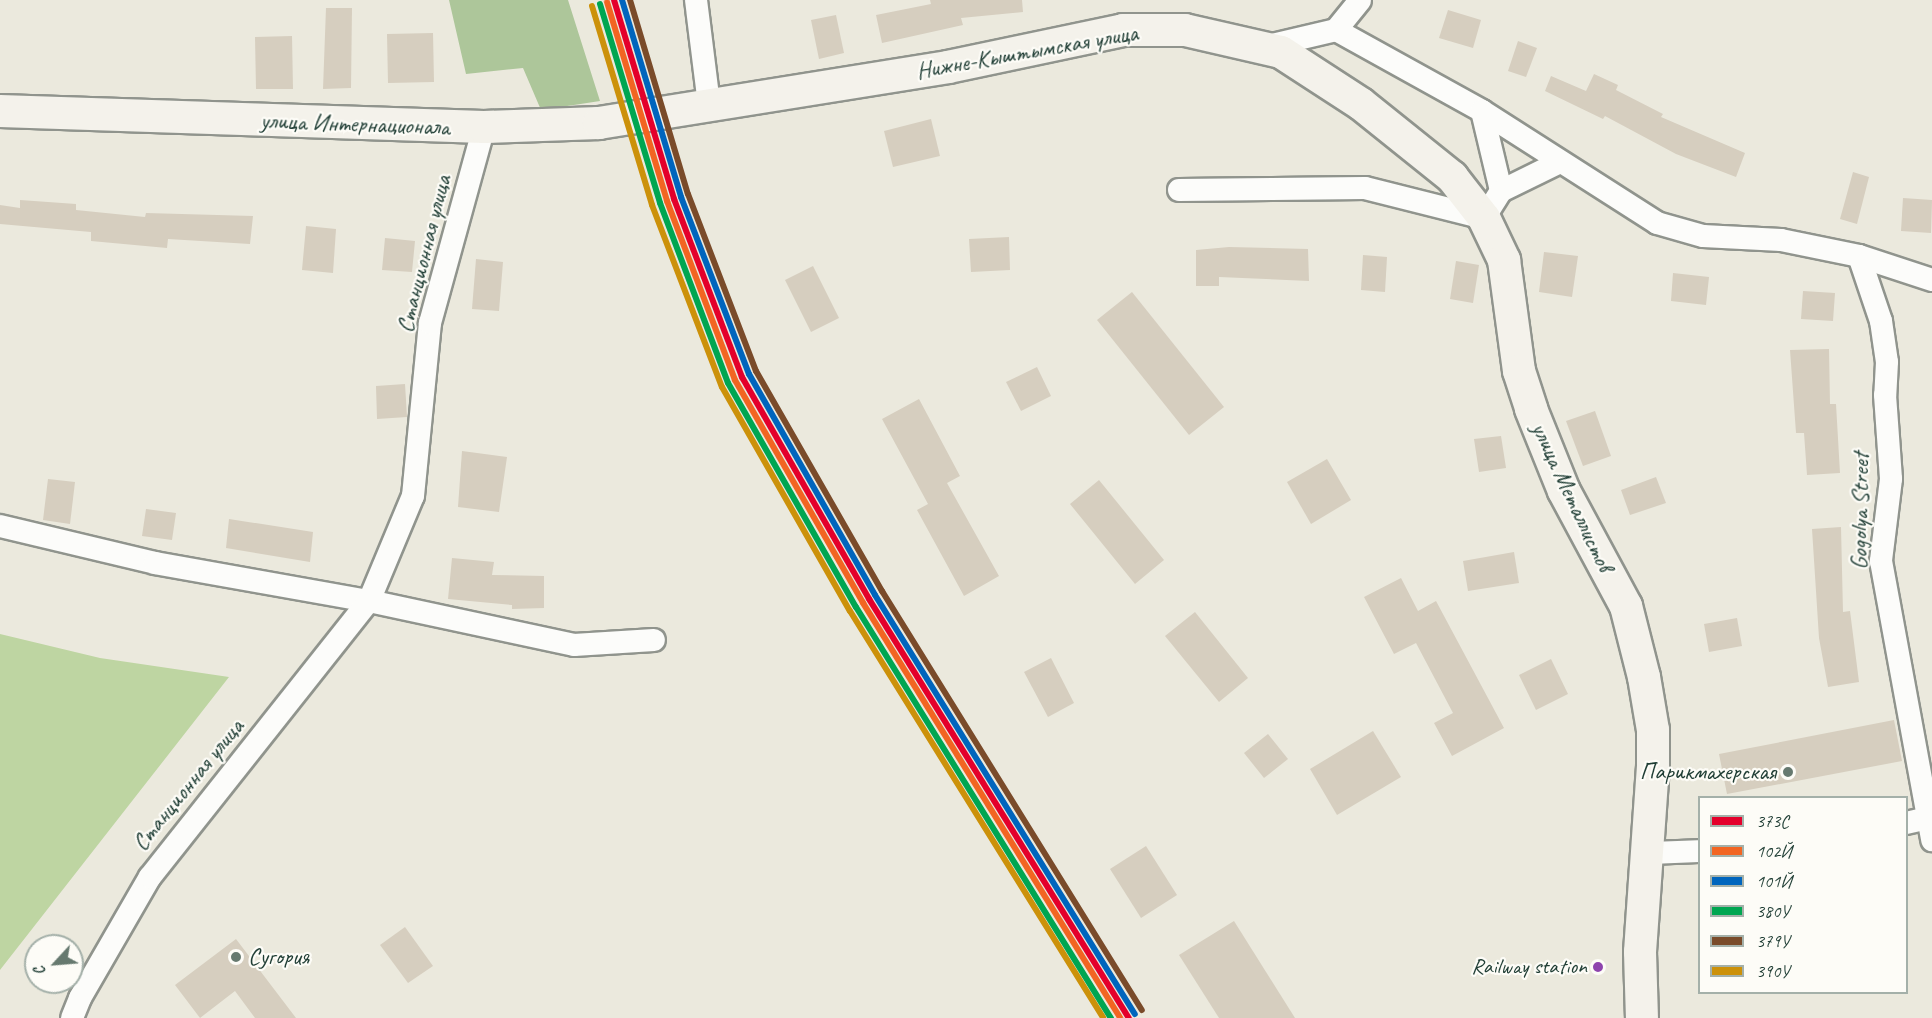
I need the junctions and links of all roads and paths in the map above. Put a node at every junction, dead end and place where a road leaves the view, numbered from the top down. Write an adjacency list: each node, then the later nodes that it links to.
1 (696, 0): 5 (street)
2 (1360, 0): 3 (street)
3 (1336, 30): 4 (street, Нижне-Кыштымская улица); 7 (street)
4 (1268, 46): 5 (main road, Нижне-Кыштымская улица); 12 (main road, улица Металлистов)
5 (709, 105): 8 (main road, улица Интернационала)
6 (0, 111): 8 (main road, улица Интернационала)
7 (1482, 111): 9 (street); 11 (street)
8 (484, 127): 16 (street, Станционная улица)
9 (1560, 162): 11 (street); 13 (street)
10 (1179, 190): 12 (street)
11 (1501, 191): 12 (street)
12 (1484, 218): 21 (main road, улица Металлистов)
13 (1859, 256): 14 (street); 18 (street, Gogolya Street)
14 (1932, 280)
15 (0, 526): 16 (street)
16 (369, 601): 17 (street); 22 (street, Станционная улица)
17 (654, 640)
18 (1922, 819): 19 (street, Gogolya Street)
19 (1932, 840)
20 (1698, 851): 21 (street)
21 (1649, 853): 23 (main road, улица Металлистов)
22 (72, 1018)
23 (1642, 1018)

